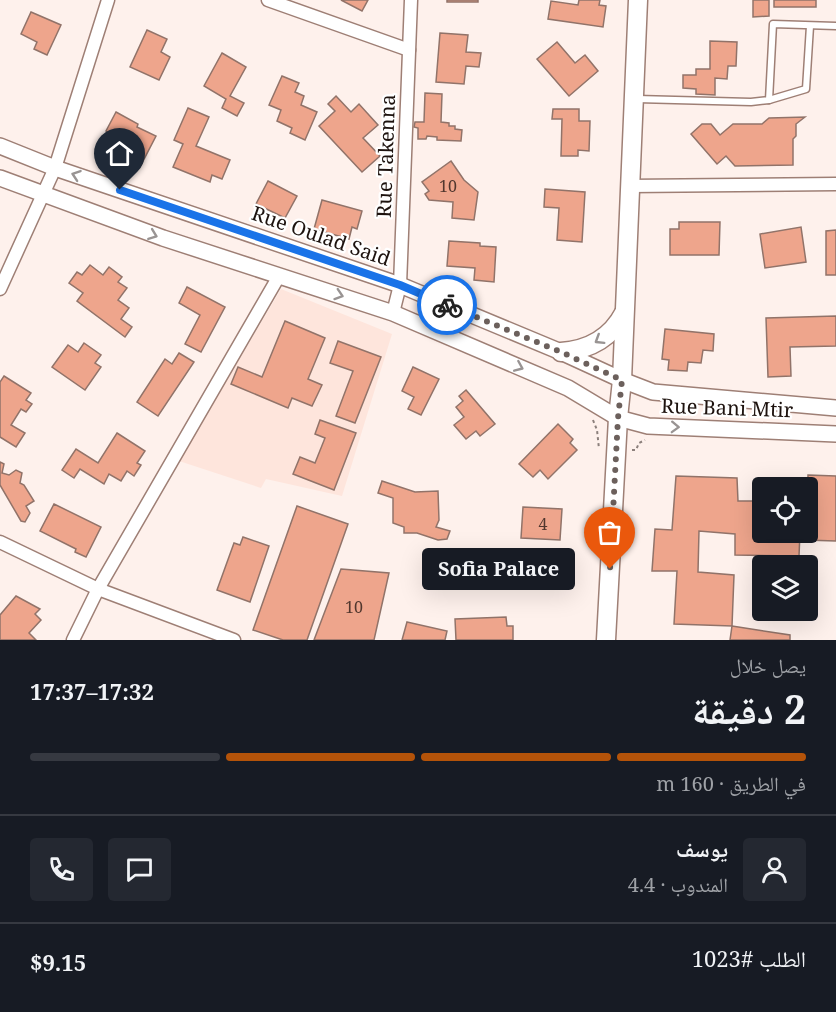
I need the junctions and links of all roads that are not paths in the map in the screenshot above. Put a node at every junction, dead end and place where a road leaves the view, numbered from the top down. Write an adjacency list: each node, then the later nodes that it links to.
1 (108, 0): 11 (street)
2 (268, 0): 7 (street)
3 (411, 0): 7 (street, Rue Takenna)
4 (638, 0): 8 (main road)
5 (810, 26): 6 (lane); 9 (lane); 9 (lane)
6 (836, 26)
7 (409, 50): 17 (street, Rue Takenna)
8 (633, 99): 9 (lane); 14 (main road)
9 (769, 100)
10 (0, 146): 11 (street, Rue Oulad Said)
11 (55, 168): 15 (street); 17 (street, Rue Oulad Said, one-way to 11)
12 (0, 178): 15 (street)
13 (836, 184): 14 (street)
14 (629, 186): 19 (main road)
15 (45, 194): 16 (street, one-way to 16); 18 (street)
16 (279, 276): 20 (street, one-way to 20); 27 (street)
17 (400, 285): 20 (street, Rue Takenna); 21 (street, Rue Oulad Said)
18 (0, 289)
19 (624, 312): 21 (main road, one-way to 21); 22 (main road)
20 (393, 313): 24 (street, one-way to 24)
21 (561, 352): 22 (street, Rue Oulad Said)
22 (622, 380): 23 (street, Rue Bani Mtir); 24 (main road)
23 (836, 408)
24 (618, 418): 25 (street, Rue Bani Mtir, one-way to 25); 30 (main road)
25 (836, 434)
26 (0, 542): 27 (street)
27 (98, 589): 28 (street); 29 (street)
28 (73, 640)
29 (234, 640)
30 (606, 640)

